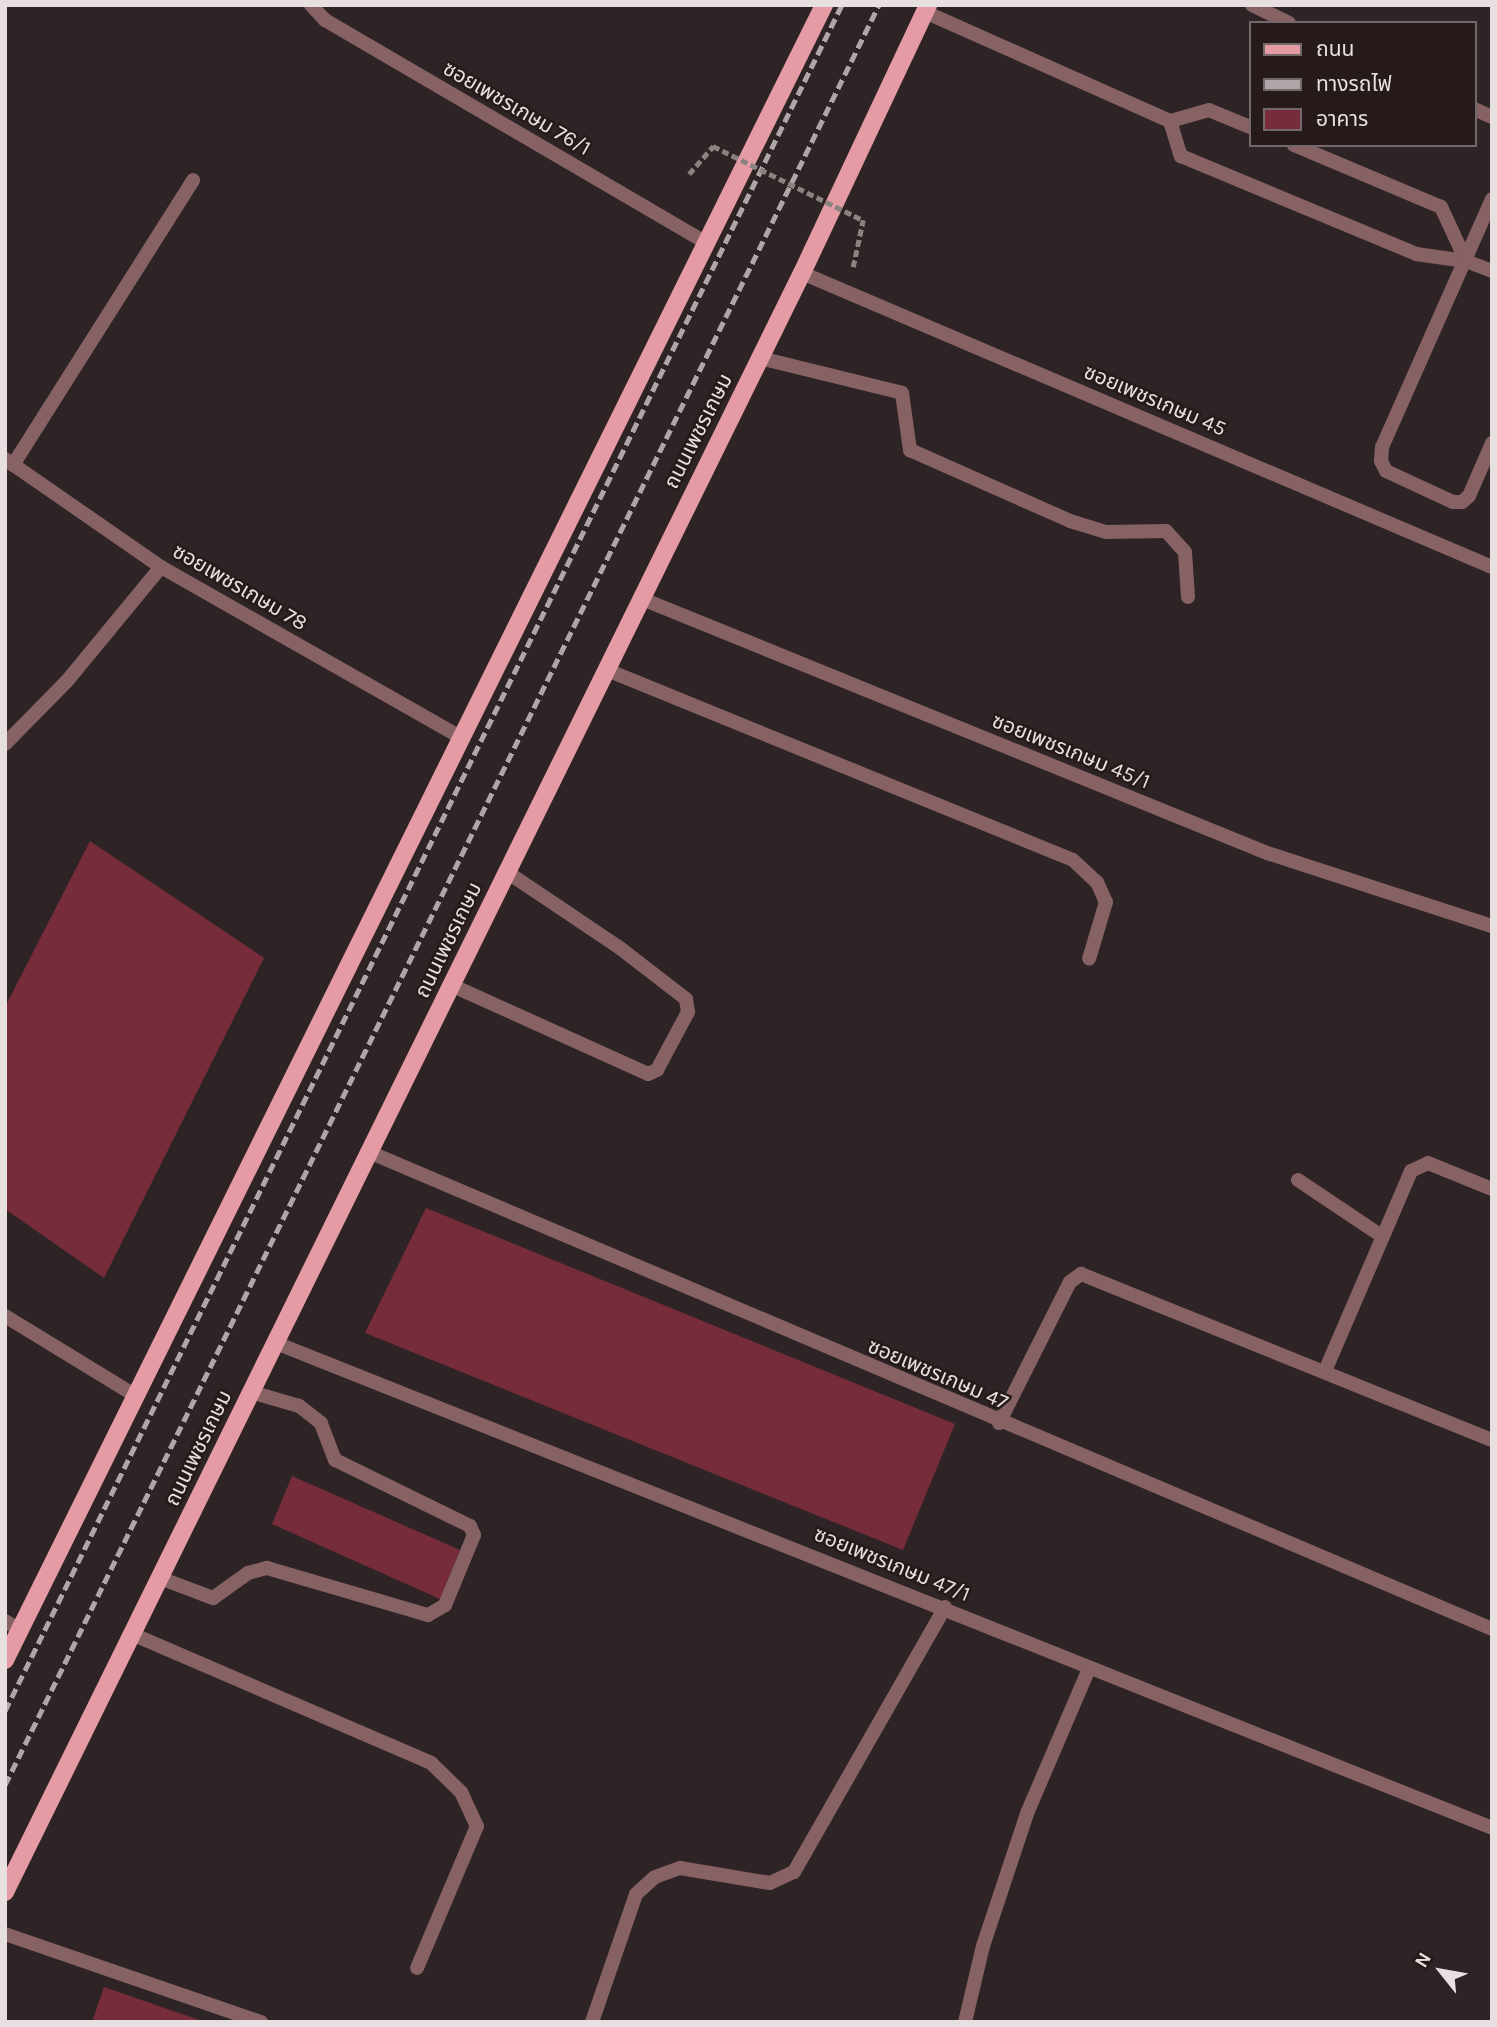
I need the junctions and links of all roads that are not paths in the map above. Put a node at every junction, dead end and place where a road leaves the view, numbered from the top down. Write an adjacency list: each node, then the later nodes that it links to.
1 (312, 5): 13 (street, ซอยเพชรเกษม 76/1)
2 (824, 5): 13 (main road)
3 (1252, 5): 5 (street)
4 (927, 8): 8 (street); 16 (main road, ถนนเพชรเกษม)
5 (1285, 21)
6 (1476, 110): 7 (street)
7 (1492, 117)
8 (1170, 121): 9 (street); 14 (street)
9 (1248, 126)
10 (1299, 147): 14 (street)
11 (192, 180): 19 (street)
12 (1492, 199): 14 (street)
13 (705, 242): 25 (main road)
14 (1465, 261): 15 (street); 18 (street)
15 (1492, 271)
16 (802, 272): 17 (main road, ถนนเพชรเกษม); 21 (street, ซอยเพชรเกษม 45)
17 (760, 358): 22 (street); 23 (main road, ถนนเพชรเกษม)
18 (1492, 443)
19 (9, 462): 20 (street, ซอยเพชรเกษม 78)
20 (161, 567): 25 (street, ซอยเพชรเกษม 78); 26 (street)
21 (1492, 567)
22 (1188, 597)
23 (640, 598): 24 (main road, ถนนเพชรเกษม); 28 (street, ซอยเพชรเกษม 45/1)
24 (607, 670): 27 (main road, ถนนเพชรเกษม); 29 (street)
25 (462, 737): 39 (main road)
26 (5, 744)
27 (507, 872): 30 (main road, ถนนเพชรเกษม); 30 (street)
28 (1492, 926)
29 (1089, 959)
30 (451, 985): 31 (main road, ถนนเพชรเกษม)
31 (369, 1152): 36 (main road, ถนนเพชรเกษม); 40 (street, ซอยเพชรเกษม 47)
32 (1298, 1180): 34 (street)
33 (1492, 1189): 34 (street)
34 (1383, 1237): 37 (street)
35 (5, 1316): 39 (street)
36 (276, 1343): 38 (main road, ถนนเพชรเกษม); 43 (street, ซอยเพชรเกษม 47/1)
37 (1325, 1371): 40 (street); 41 (street)
38 (251, 1392): 42 (main road, ถนนเพชรเกษม); 42 (street)
39 (136, 1396): 44 (main road)
40 (999, 1423): 45 (street, ซอยเพชรเกษม 47)
41 (1492, 1440)
42 (160, 1578): 46 (main road, ถนนเพชรเกษม)
43 (945, 1607): 48 (street, ซอยเพชรเกษม 47/1); 54 (street)
44 (13, 1625): 47 (main road)
45 (1492, 1629)
46 (132, 1634): 50 (main road, ถนนเพชรเกษม); 52 (street)
47 (5, 1660)
48 (1089, 1669): 49 (street, ซอยเพชรเกษม 47/1); 55 (street)
49 (1492, 1828)
50 (5, 1892)
51 (5, 1934): 53 (street)
52 (417, 1968)
53 (261, 2022)
54 (592, 2022)
55 (965, 2022)

